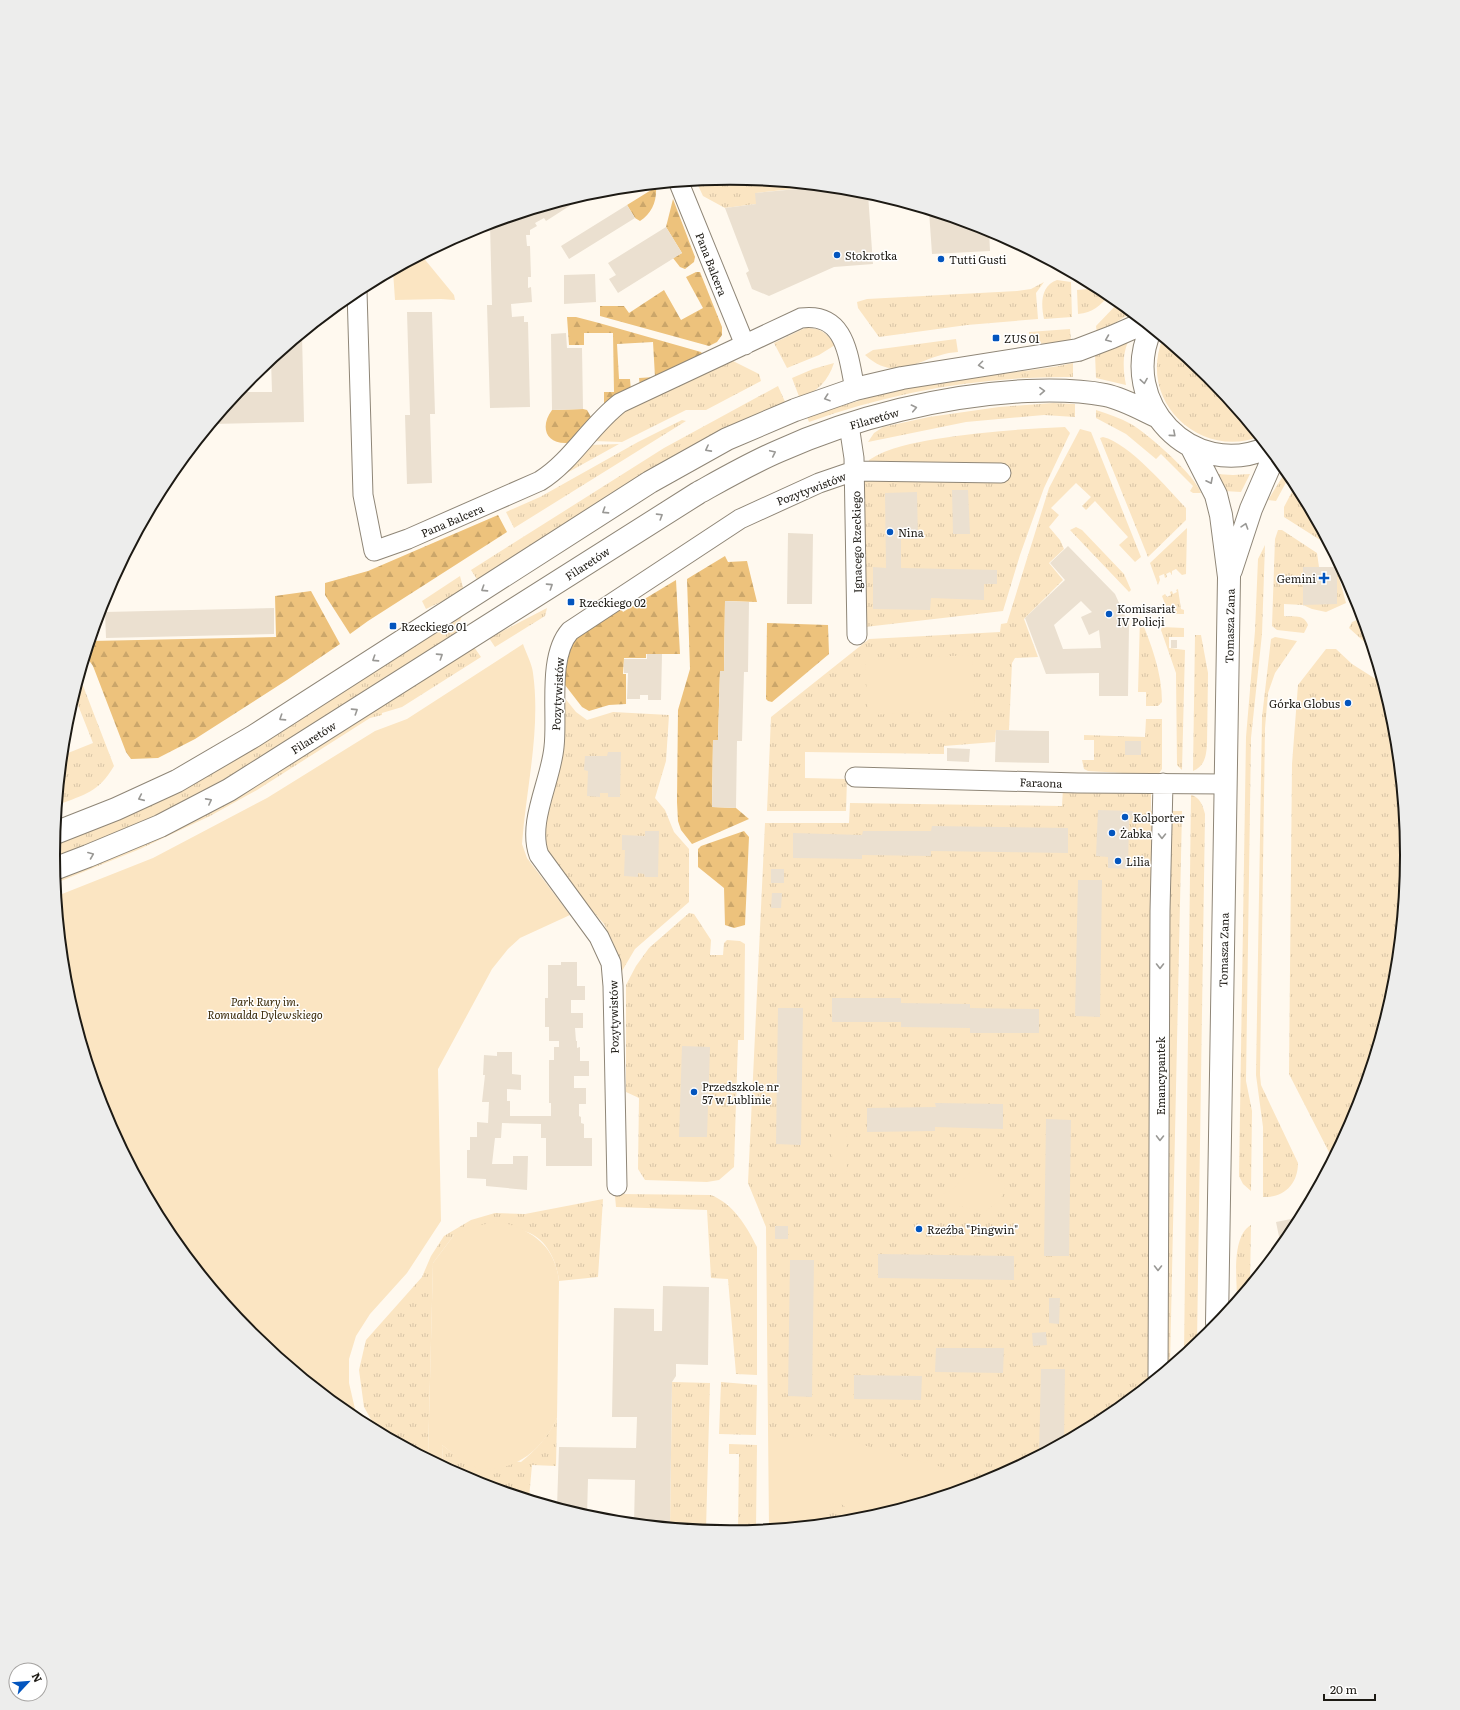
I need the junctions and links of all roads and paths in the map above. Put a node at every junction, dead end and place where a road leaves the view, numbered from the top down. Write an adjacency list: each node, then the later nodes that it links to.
1 (681, 187): 5 (street, Pana Balcera)
2 (357, 299): 5 (street, Pana Balcera)
3 (1140, 325): 6 (main road, one-way to 6)
4 (1150, 333): 7 (main road, one-way to 7)
5 (745, 345): 6 (street, Pana Balcera)
6 (855, 389): 14 (main road, one-way to 14)
7 (1158, 417): 8 (main road, Filaretów, one-way to 7); 9 (main road, one-way to 9)
8 (849, 425): 12 (street, Ignacego Rzeckiego); 16 (main road, Filaretów, one-way to 8)
9 (1191, 446): 10 (main road); 15 (main road, Tomasza Zana, one-way to 15)
10 (1263, 449)
11 (1272, 461): 15 (main road, Tomasza Zana, one-way to 11)
12 (854, 471): 13 (street, Pozytywistów); 17 (street, Ignacego Rzeckiego); 23 (street, Pozytywistów)
13 (1001, 473)
14 (519, 567): 16 (main road); 21 (main road, one-way to 21)
15 (1229, 577): 20 (main road, Tomasza Zana)
16 (529, 600): 22 (main road, Filaretów, one-way to 16)
17 (857, 635)
18 (855, 777): 19 (street, Faraona)
19 (1163, 783): 20 (street, Faraona); 25 (street, Emancypantek, one-way to 25)
20 (1226, 784): 24 (main road, Tomasza Zana)
21 (61, 831)
22 (60, 866)
23 (617, 1186)
24 (1217, 1315)
25 (1160, 1369)

